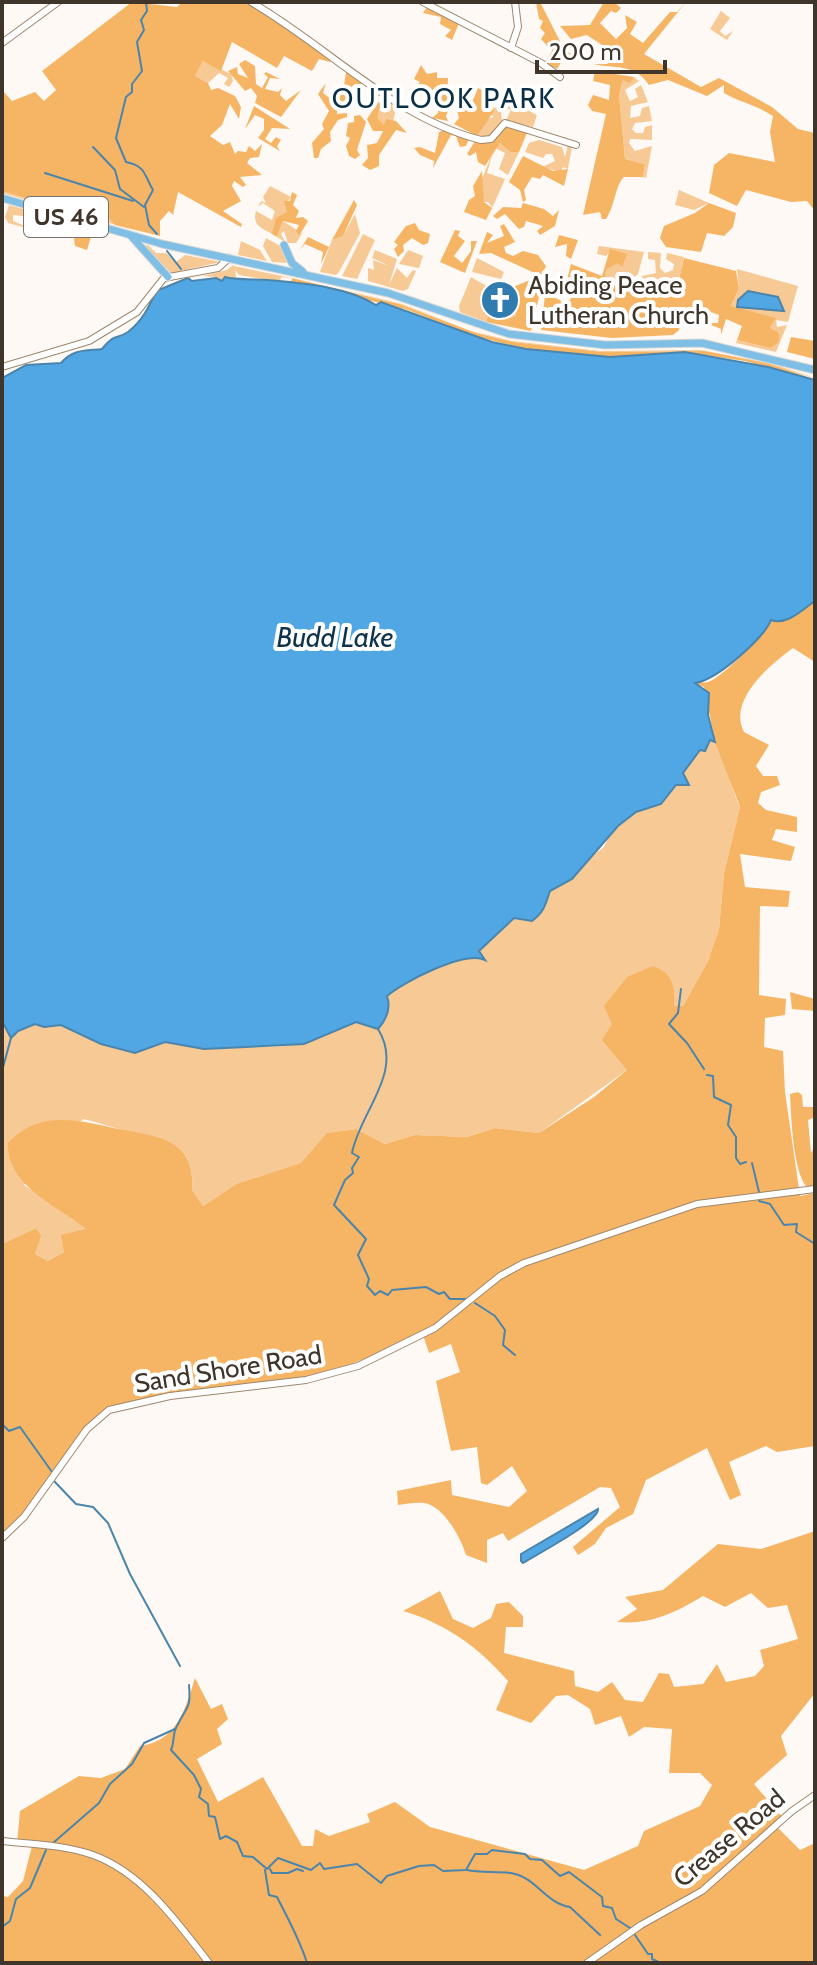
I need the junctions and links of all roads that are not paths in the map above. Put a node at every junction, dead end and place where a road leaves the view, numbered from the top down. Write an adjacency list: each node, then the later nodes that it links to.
1 (58, 2): 5 (street)
2 (251, 2): 8 (street)
3 (423, 2): 6 (street)
4 (515, 2): 6 (street)
5 (2, 43)
6 (511, 48): 7 (street)
7 (560, 77)
8 (576, 145)
9 (2, 198): 10 (main road, US 46)
10 (131, 235): 12 (main road, US 46); 14 (main road)
11 (284, 245): 13 (main road)
12 (229, 258): 13 (main road, US 46); 14 (street)
13 (308, 276): 16 (main road, US 46)
14 (168, 277): 15 (street)
15 (2, 367)
16 (815, 370)
17 (815, 1189): 18 (street, Sand Shore Road)
18 (2, 1538)
19 (815, 1795): 22 (street, Crease Road)
20 (2, 1841): 21 (street)
21 (209, 1963)
22 (587, 1963)

